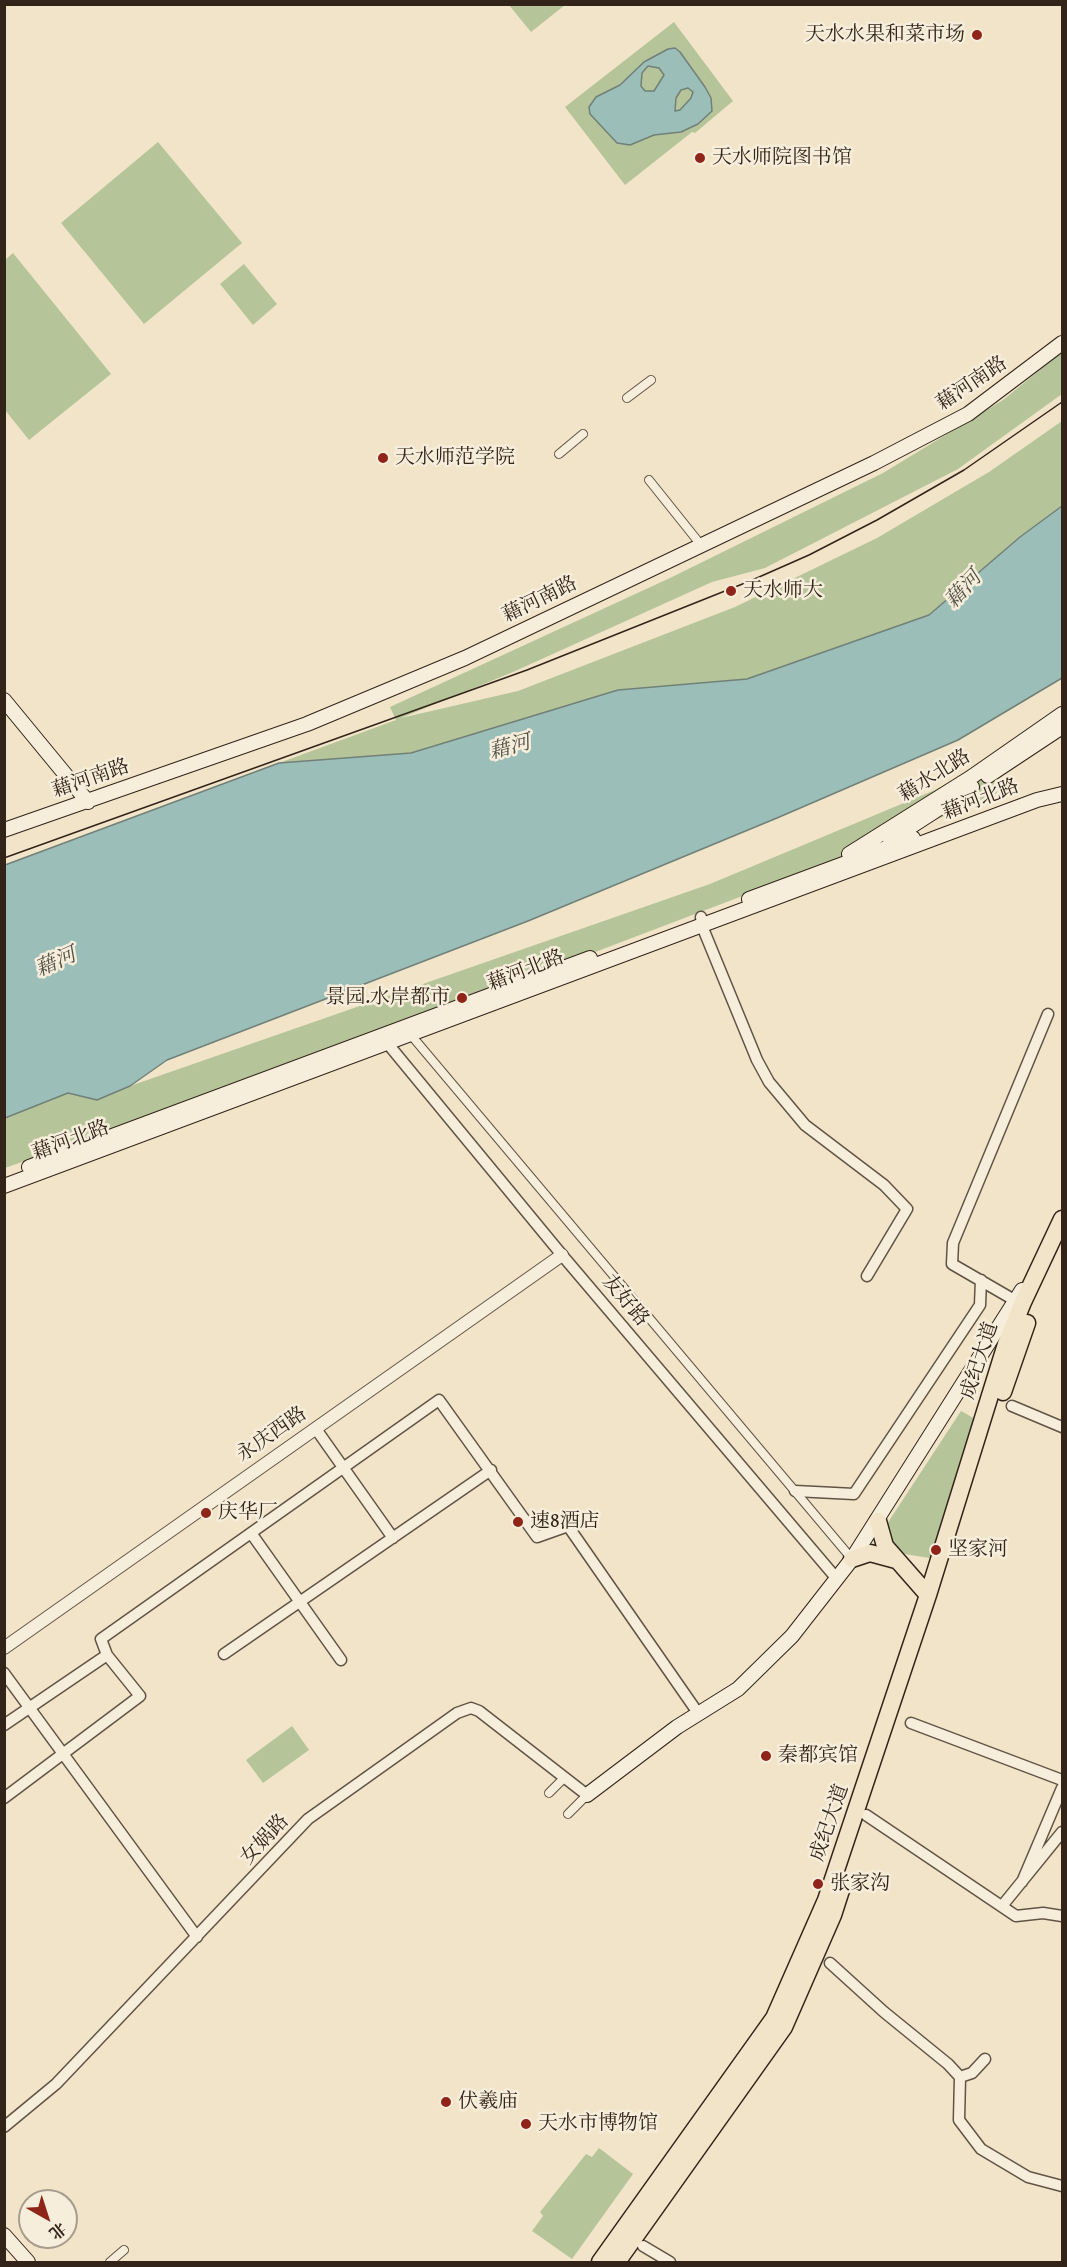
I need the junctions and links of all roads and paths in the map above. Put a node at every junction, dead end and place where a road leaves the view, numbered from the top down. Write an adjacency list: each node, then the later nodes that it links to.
1 (1062, 343): 7 (main road, 藉河南路)
2 (651, 380): 3 (street)
3 (627, 398)
4 (583, 434): 5 (street)
5 (559, 454)
6 (649, 480): 7 (street)
7 (701, 545): 13 (main road, 藉河南路)
8 (4, 700): 13 (main road)
9 (1062, 714): 16 (main road, 藉水北路)
10 (1062, 727): 15 (main road, 藉水北路)
11 (1062, 785): 15 (main road, 藉河北路)
12 (1062, 794): 16 (main road, 藉河北路)
13 (88, 802): 14 (main road, 藉河南路)
14 (4, 830)
15 (874, 851): 16 (main road, 藉河北路)
16 (830, 873): 17 (main road, 藉河北路)
17 (701, 921): 19 (main road, 藉河北路); 21 (main road, 藉河北路); 27 (street)
18 (1048, 1014): 28 (street)
19 (411, 1035): 20 (main road, 藉河北路); 35 (street, 友好路)
20 (388, 1044): 22 (main road, 藉河北路); 25 (street, 友好路)
21 (4, 1176)
22 (4, 1186)
23 (1062, 1219): 26 (highway, 成纪大道)
24 (1062, 1231): 26 (main road); 61 (highway, 成纪大道)
25 (562, 1255): 32 (street, 永庆西路); 41 (street, 友好路)
26 (1043, 1257): 29 (main road); 42 (highway, 成纪大道)
27 (867, 1276)
28 (981, 1280): 29 (street); 35 (street)
29 (1016, 1301): 36 (main road)
30 (1012, 1406): 31 (street)
31 (1062, 1427)
32 (316, 1429): 33 (street); 44 (street, 永庆西路)
33 (343, 1467): 34 (street); 37 (street); 38 (street)
34 (491, 1470): 38 (street); 50 (street)
35 (795, 1491): 39 (street, 友好路)
36 (878, 1521): 39 (main road); 40 (highway)
37 (251, 1533): 43 (street); 46 (street)
38 (393, 1538): 43 (street)
39 (852, 1559): 40 (highway); 41 (main road)
40 (896, 1560): 42 (highway)
41 (837, 1580): 50 (main road)
42 (928, 1595): 77 (highway, 成纪大道)
43 (300, 1602): 45 (street); 47 (street)
44 (4, 1648)
45 (224, 1654)
46 (107, 1655): 49 (street); 53 (street)
47 (341, 1660)
48 (4, 1673): 49 (street)
49 (29, 1708): 52 (street); 53 (street)
50 (698, 1713): 58 (main road)
51 (911, 1723): 55 (street)
52 (4, 1725)
53 (63, 1754): 59 (street); 66 (street)
54 (564, 1778): 57 (street); 58 (street, 女娲路); 66 (street, 女娲路)
55 (1062, 1780)
56 (1062, 1788): 63 (street)
57 (549, 1792)
58 (587, 1795): 60 (street)
59 (4, 1798)
60 (568, 1814)
61 (866, 1815): 64 (street); 78 (highway, 成纪大道)
62 (1062, 1832): 63 (street)
63 (1022, 1882): 64 (street)
64 (1002, 1906): 65 (street)
65 (1062, 1916)
66 (197, 1938): 70 (street, 女娲路)
67 (830, 1963): 69 (street)
68 (985, 2059): 69 (street)
69 (960, 2077): 71 (street)
70 (4, 2127)
71 (1062, 2186)
72 (4, 2235): 75 (main road)
73 (644, 2246): 79 (street)
74 (124, 2250): 76 (street)
75 (28, 2262)
76 (110, 2262)
77 (600, 2262)
78 (617, 2262)
79 (670, 2262)

